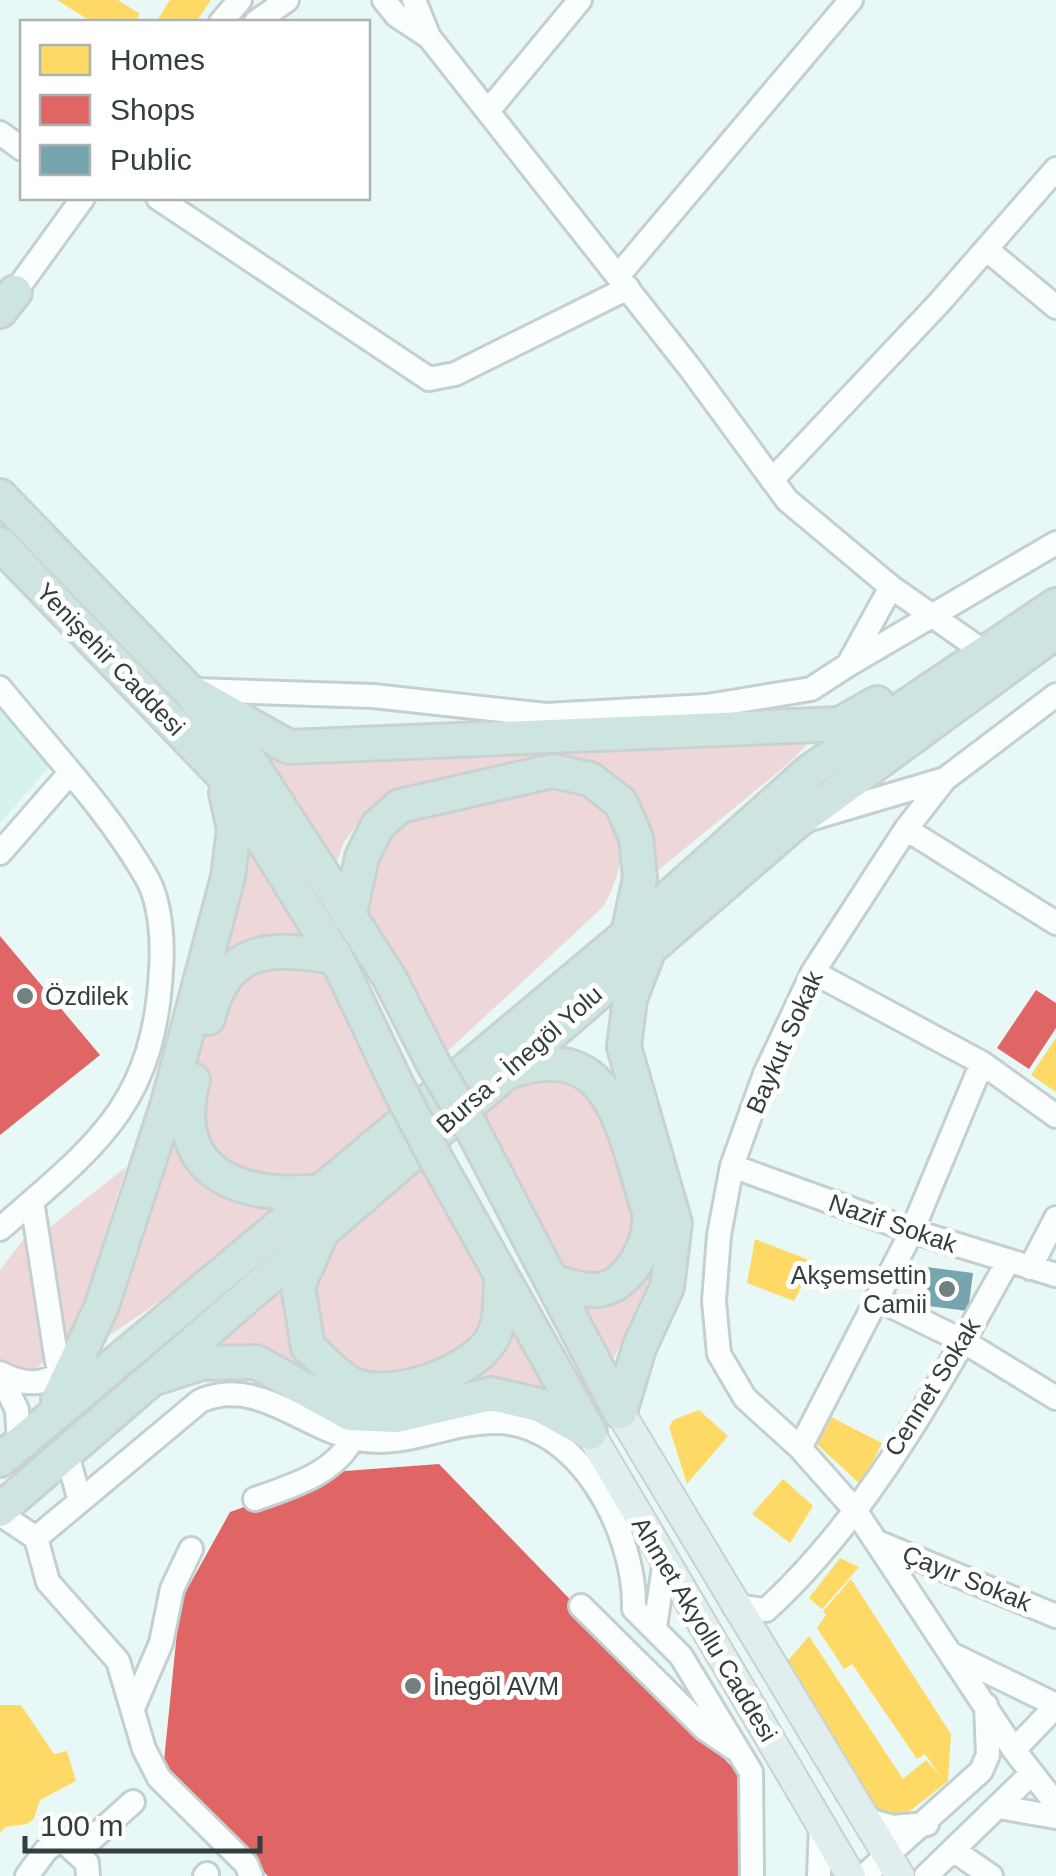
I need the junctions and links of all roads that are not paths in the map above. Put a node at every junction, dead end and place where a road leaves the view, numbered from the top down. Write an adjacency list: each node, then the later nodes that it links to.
1 (286, 0): 6 (street)
2 (384, 0): 7 (street)
3 (414, 0): 7 (street)
4 (580, 0): 8 (street)
5 (851, 0): 13 (street)
6 (259, 20)
7 (429, 36): 8 (street)
8 (488, 112): 13 (street)
9 (1056, 169): 12 (street)
10 (81, 200): 14 (street)
11 (161, 200): 13 (street)
12 (986, 249): 15 (street); 17 (street)
13 (623, 282): 17 (street)
14 (5, 303)
15 (1056, 307)
16 (0, 478): 21 (highway)
17 (772, 480): 22 (street)
18 (0, 496): 21 (highway, Yenişehir Caddesi)
19 (0, 544): 32 (highway, Yenişehir Caddesi)
20 (1056, 544): 24 (street)
21 (48, 545): 29 (highway, Yenişehir Caddesi)
22 (891, 587): 24 (street); 27 (street)
23 (1056, 604): 26 (highway); 39 (highway, Bursa - İnegöl Yolu)
24 (931, 617): 26 (street); 27 (street)
25 (1056, 632): 34 (highway, Bursa - İnegöl Yolu)
26 (977, 648): 29 (highway)
27 (848, 665): 29 (street)
28 (0, 688): 31 (street)
29 (188, 690): 37 (highway)
30 (1052, 704): 33 (street, Baykut Sokak)
31 (69, 774): 36 (street); 47 (street)
32 (222, 774): 40 (highway, Yenişehir Caddesi); 59 (highway)
33 (945, 779): 34 (street); 35 (street, Baykut Sokak)
34 (795, 823): 39 (highway, Bursa - İnegöl Yolu)
35 (906, 829): 38 (street); 41 (street, Baykut Sokak)
36 (0, 853)
37 (348, 917): 39 (highway); 56 (highway, bridge)
38 (1056, 923)
39 (639, 940): 43 (highway, Bursa - İnegöl Yolu); 46 (highway, Bursa - İnegöl Yolu); 63 (highway)
40 (336, 957): 46 (highway); 55 (highway, Yenişehir Caddesi, bridge)
41 (813, 972): 42 (street); 45 (street, Baykut Sokak)
42 (982, 1063): 44 (street); 51 (street)
43 (504, 1074): 49 (highway, Bursa - İnegöl Yolu); 56 (highway)
44 (1056, 1116)
45 (732, 1166): 51 (street, Nazif Sokak); 67 (street, Baykut Sokak)
46 (323, 1191): 64 (highway, Bursa - İnegöl Yolu)
47 (32, 1201): 50 (street); 59 (street)
48 (1056, 1218): 53 (street)
49 (324, 1226): 55 (highway); 61 (highway, Bursa - İnegöl Yolu)
50 (3, 1228)
51 (912, 1231): 52 (street, Nazif Sokak); 57 (street)
52 (1006, 1263): 53 (street, Nazif Sokak); 58 (street, Cennet Sokak)
53 (1030, 1268): 54 (street, Nazif Sokak)
54 (1056, 1274)
55 (500, 1279): 65 (highway)
56 (555, 1282): 63 (highway)
57 (879, 1300): 58 (street); 67 (street)
58 (963, 1341): 62 (street); 71 (street, Cennet Sokak)
59 (68, 1363): 60 (street); 64 (highway)
60 (0, 1374): 64 (street)
61 (144, 1381): 65 (highway); 68 (highway, Bursa - İnegöl Yolu)
62 (1056, 1398)
63 (620, 1412): 78 (main road)
64 (16, 1432)
65 (590, 1433): 76 (main road, Ahmet Akyollu Caddesi)
66 (353, 1438): 69 (street); 70 (street); 81 (street)
67 (800, 1448): 71 (street, Baykut Sokak)
68 (66, 1451): 70 (street); 72 (highway, Bursa - İnegöl Yolu)
69 (256, 1499)
70 (80, 1501): 73 (street)
71 (855, 1510): 74 (street, Baykut Sokak); 79 (street, Cennet Sokak)
72 (0, 1512): 73 (street)
73 (36, 1538): 88 (street)
74 (877, 1542): 80 (street, Çayır Sokak); 85 (street, Baykut Sokak)
75 (190, 1549): 88 (street)
76 (665, 1560): 81 (street); 97 (main road, Ahmet Akyollu Caddesi)
77 (581, 1606): 82 (street)
78 (734, 1606): 79 (street); 83 (main road)
79 (766, 1610): 83 (street, Cennet Sokak)
80 (1056, 1616)
81 (646, 1620): 82 (street); 84 (street)
82 (604, 1628): 86 (street)
83 (753, 1637): 96 (main road)
84 (674, 1648): 86 (street); 90 (street)
85 (950, 1654): 87 (street, Baykut Sokak); 89 (street)
86 (648, 1673): 90 (street)
87 (985, 1702): 91 (street, Baykut Sokak); 98 (street)
88 (134, 1706): 104 (street)
89 (1056, 1706): 91 (street)
90 (740, 1753): 105 (street)
91 (1022, 1761): 93 (street, Baykut Sokak); 94 (street); 98 (street)
92 (134, 1802): 99 (street)
93 (1056, 1804)
94 (998, 1807): 95 (street); 101 (street)
95 (1056, 1817)
96 (865, 1818): 98 (street); 100 (main road)
97 (821, 1824): 106 (street); 107 (main road, Ahmet Akyollu Caddesi)
98 (924, 1826): 100 (street)
99 (76, 1852): 102 (street); 103 (street)
100 (894, 1866): 108 (street)
101 (940, 1866): 109 (street)
102 (27, 1876)
103 (88, 1876)
104 (252, 1876)
105 (752, 1876)
106 (819, 1876)
107 (851, 1876)
108 (864, 1876)
109 (991, 1876)

